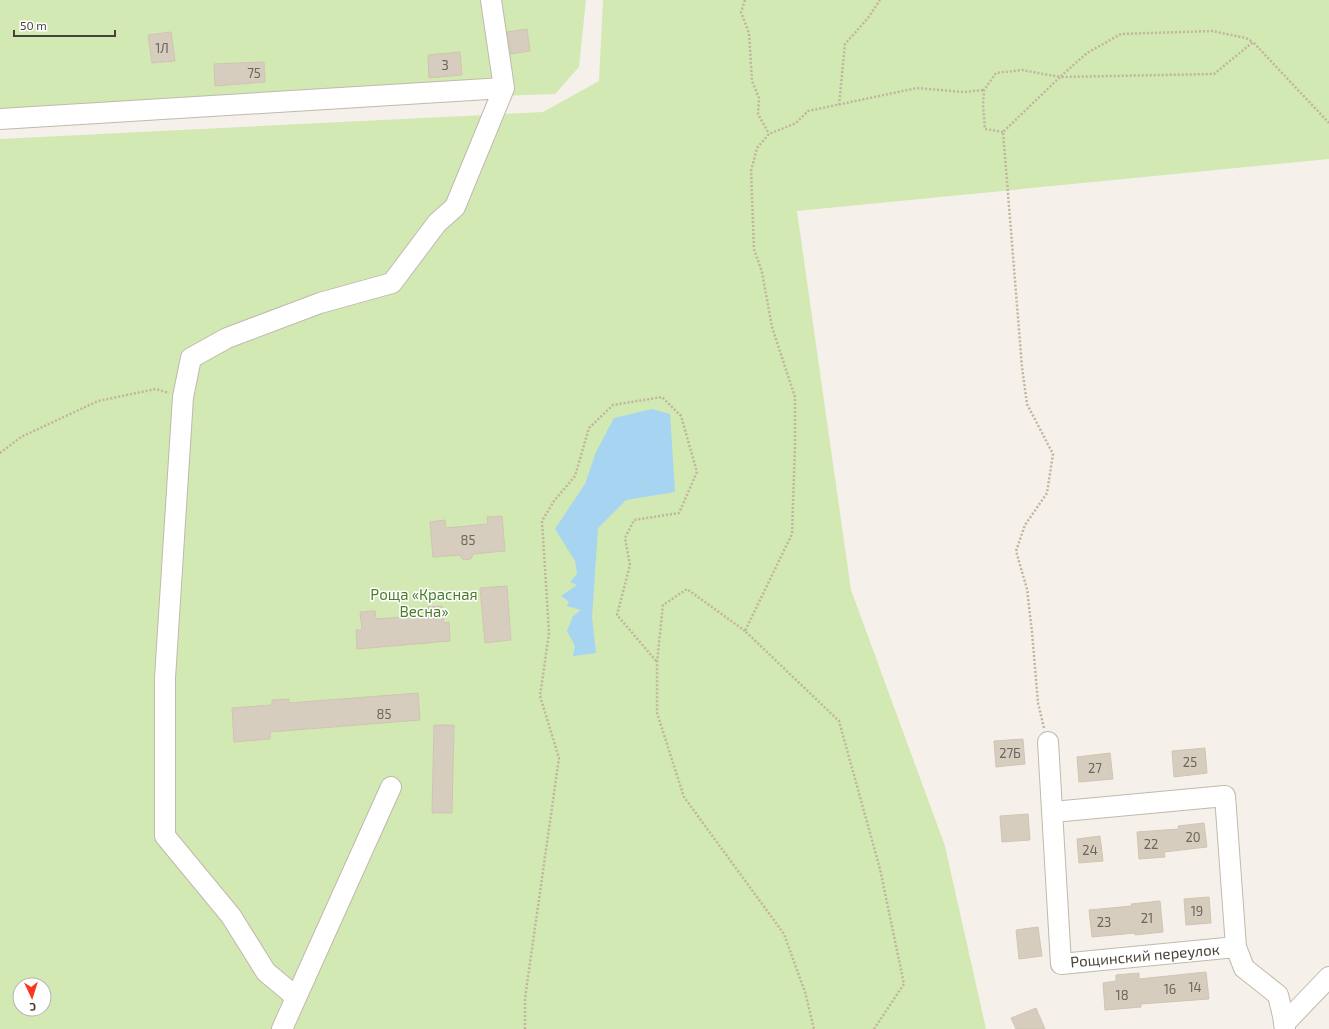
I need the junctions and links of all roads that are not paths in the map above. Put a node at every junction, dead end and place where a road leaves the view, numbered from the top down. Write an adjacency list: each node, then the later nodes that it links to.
1 (491, 0): 2 (street)
2 (504, 88): 3 (street); 9 (street)
3 (0, 119)
4 (1048, 742): 6 (street, Рощинский переулок)
5 (391, 787): 9 (street)
6 (1053, 812): 7 (street, Рощинский переулок); 7 (street, Рощинский переулок)
7 (1236, 947): 10 (street, Рощинский переулок)
8 (1329, 977): 10 (street, Рощинский переулок)
9 (296, 997): 11 (street)
10 (1284, 1026)
11 (282, 1029)

